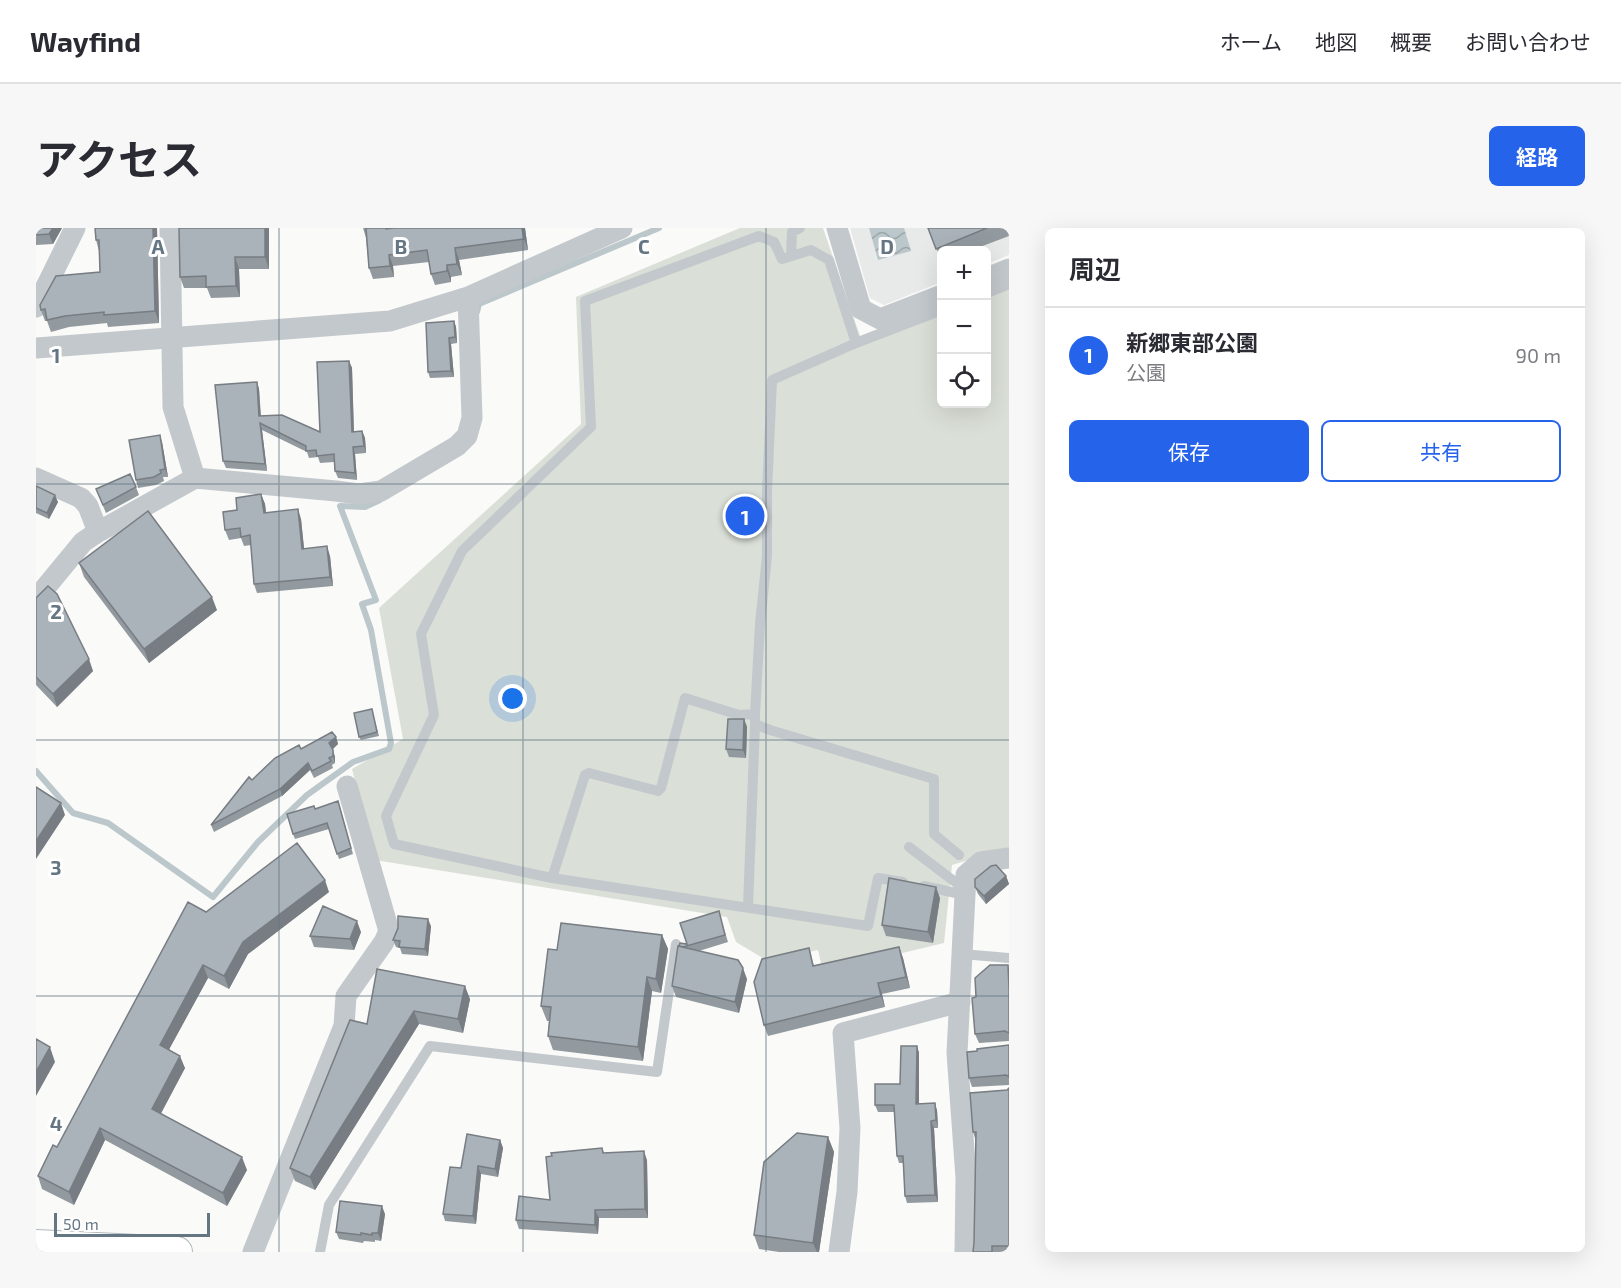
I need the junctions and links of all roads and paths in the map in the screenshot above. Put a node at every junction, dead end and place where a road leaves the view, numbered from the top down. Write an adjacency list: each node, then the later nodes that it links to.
1 (75, 228): 13 (street)
2 (170, 228): 15 (street)
3 (622, 228): 11 (street)
4 (801, 228): 6 (lane)
5 (837, 228): 12 (street)
6 (791, 256): 16 (lane); 27 (lane)
7 (1009, 269): 8 (street)
8 (991, 276)
9 (1009, 284): 10 (lane)
10 (991, 291)
11 (468, 297): 15 (street); 19 (street)
12 (937, 297)
13 (36, 307)
14 (937, 312): 16 (lane)
15 (171, 338): 17 (street); 19 (street)
16 (856, 343): 22 (lane)
17 (36, 348)
18 (36, 478): 20 (street)
19 (195, 478): 20 (street)
20 (98, 532): 21 (street)
21 (36, 599)
22 (755, 719): 25 (lane); 27 (lane); 29 (lane)
23 (347, 786): 36 (street)
24 (909, 847): 28 (lane)
25 (959, 855)
26 (1009, 858): 28 (street)
27 (552, 878): 29 (lane)
28 (965, 890): 29 (lane); 31 (street)
29 (748, 907)
30 (676, 944): 37 (lane)
31 (962, 954): 32 (lane); 33 (street)
32 (1009, 958)
33 (960, 1002): 38 (street); 39 (street)
34 (36, 1245): 35 (main road)
35 (177, 1252)
36 (253, 1252)
37 (320, 1252)
38 (839, 1252)
39 (965, 1252)

